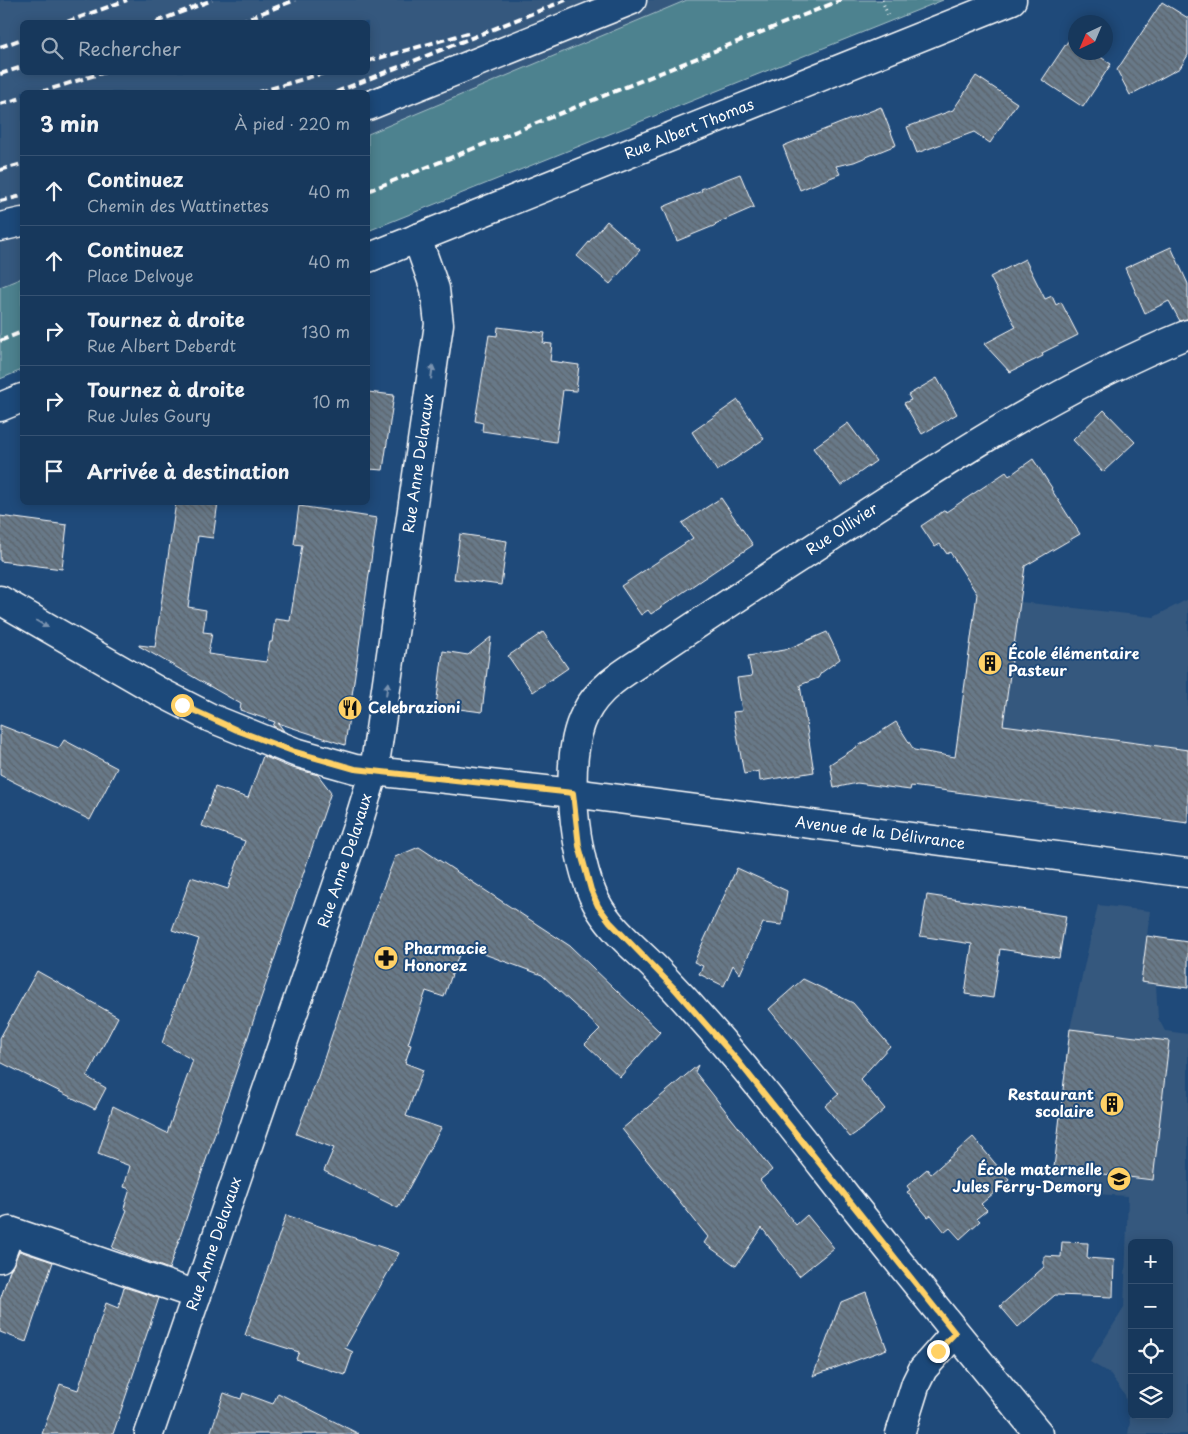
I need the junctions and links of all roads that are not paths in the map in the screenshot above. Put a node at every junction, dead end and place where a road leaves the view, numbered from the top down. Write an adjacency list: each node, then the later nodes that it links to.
1 (632, 0): 3 (street)
2 (1012, 0): 6 (street, Rue Albert Thomas)
3 (370, 105)
4 (20, 222): 5 (street)
5 (0, 227)
6 (416, 238): 7 (street, Rue Albert Thomas); 12 (street, Rue Anne Delavaux, one-way to 6)
7 (370, 257)
8 (1188, 334): 13 (street, Rue Ollivier)
9 (20, 399): 10 (street)
10 (0, 407)
11 (0, 600): 12 (street, Avenue de la Délivrance, one-way to 12)
12 (374, 772): 13 (street, Avenue de la Délivrance); 16 (street, Rue Anne Delavaux)
13 (573, 793): 14 (street, Avenue de la Délivrance); 17 (street, Rue Ollivier)
14 (1188, 872)
15 (0, 1258): 16 (street)
16 (197, 1295): 18 (street, Rue Anne Delavaux)
17 (955, 1333): 19 (street); 20 (street, Rue Ollivier)
18 (149, 1434)
19 (900, 1434)
20 (1039, 1434)

